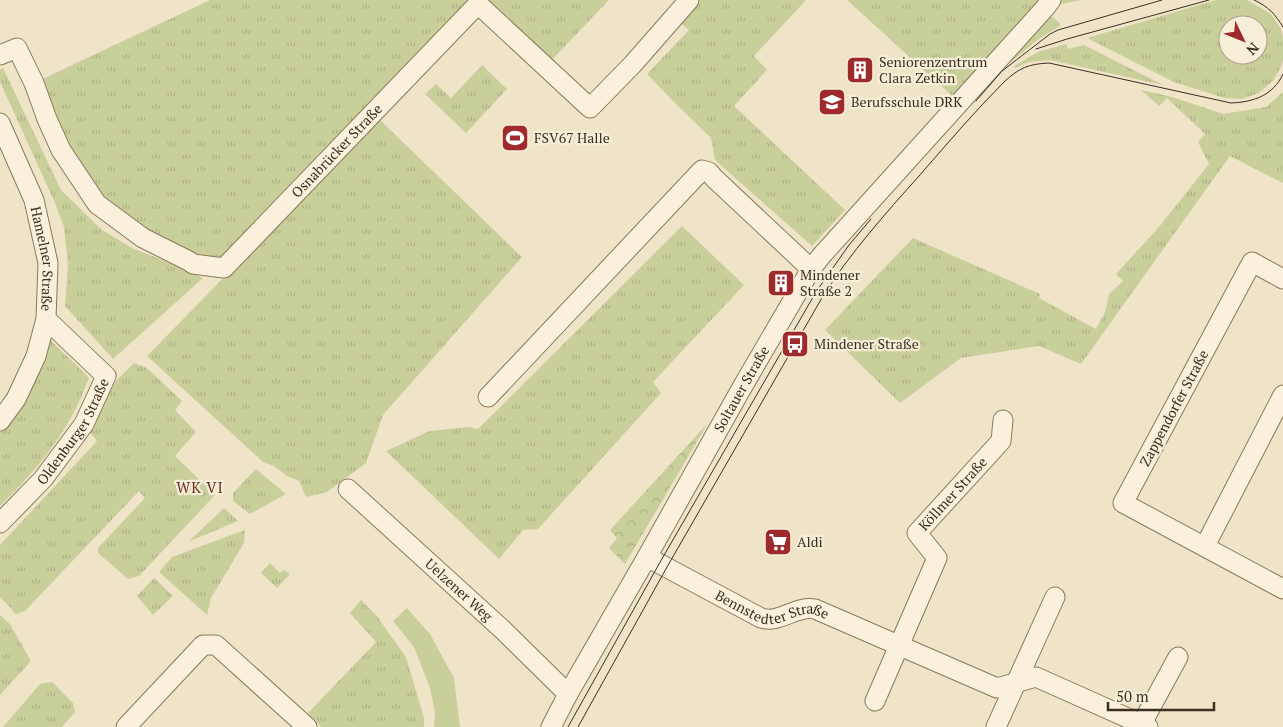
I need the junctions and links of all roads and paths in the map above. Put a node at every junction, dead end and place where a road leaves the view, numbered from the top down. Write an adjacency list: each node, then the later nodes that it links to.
1 (689, 0): 3 (street, Osnabrücker Straße)
2 (1051, 0): 5 (street, Soltauer Straße)
3 (0, 55)
4 (0, 123): 7 (street, Hamelner Straße)
5 (811, 269): 9 (street); 15 (street, Soltauer Straße)
6 (1283, 279): 14 (street, Zappendorfer Straße)
7 (46, 319): 11 (street, Hamelner Straße); 13 (street, Oldenburger Straße)
8 (1283, 395): 14 (street)
9 (488, 397)
10 (1003, 420): 18 (street, Köllmer Straße)
11 (0, 421)
12 (348, 489): 21 (street, Uelzener Weg)
13 (0, 523)
14 (1205, 546): 16 (street, Zappendorfer Straße)
15 (647, 557): 18 (street, Bennstedter Straße); 21 (street, Soltauer Straße)
16 (1283, 589)
17 (1055, 597): 20 (street)
18 (898, 646): 20 (street, Bennstedter Straße); 22 (street)
19 (1178, 657): 23 (street, Bennstedter Straße)
20 (1016, 682): 23 (street, Bennstedter Straße); 27 (street)
21 (568, 694): 26 (street, Soltauer Straße)
22 (875, 701)
23 (1143, 726)
24 (126, 727): 25 (street)
25 (307, 727)
26 (551, 727)
27 (996, 727)

